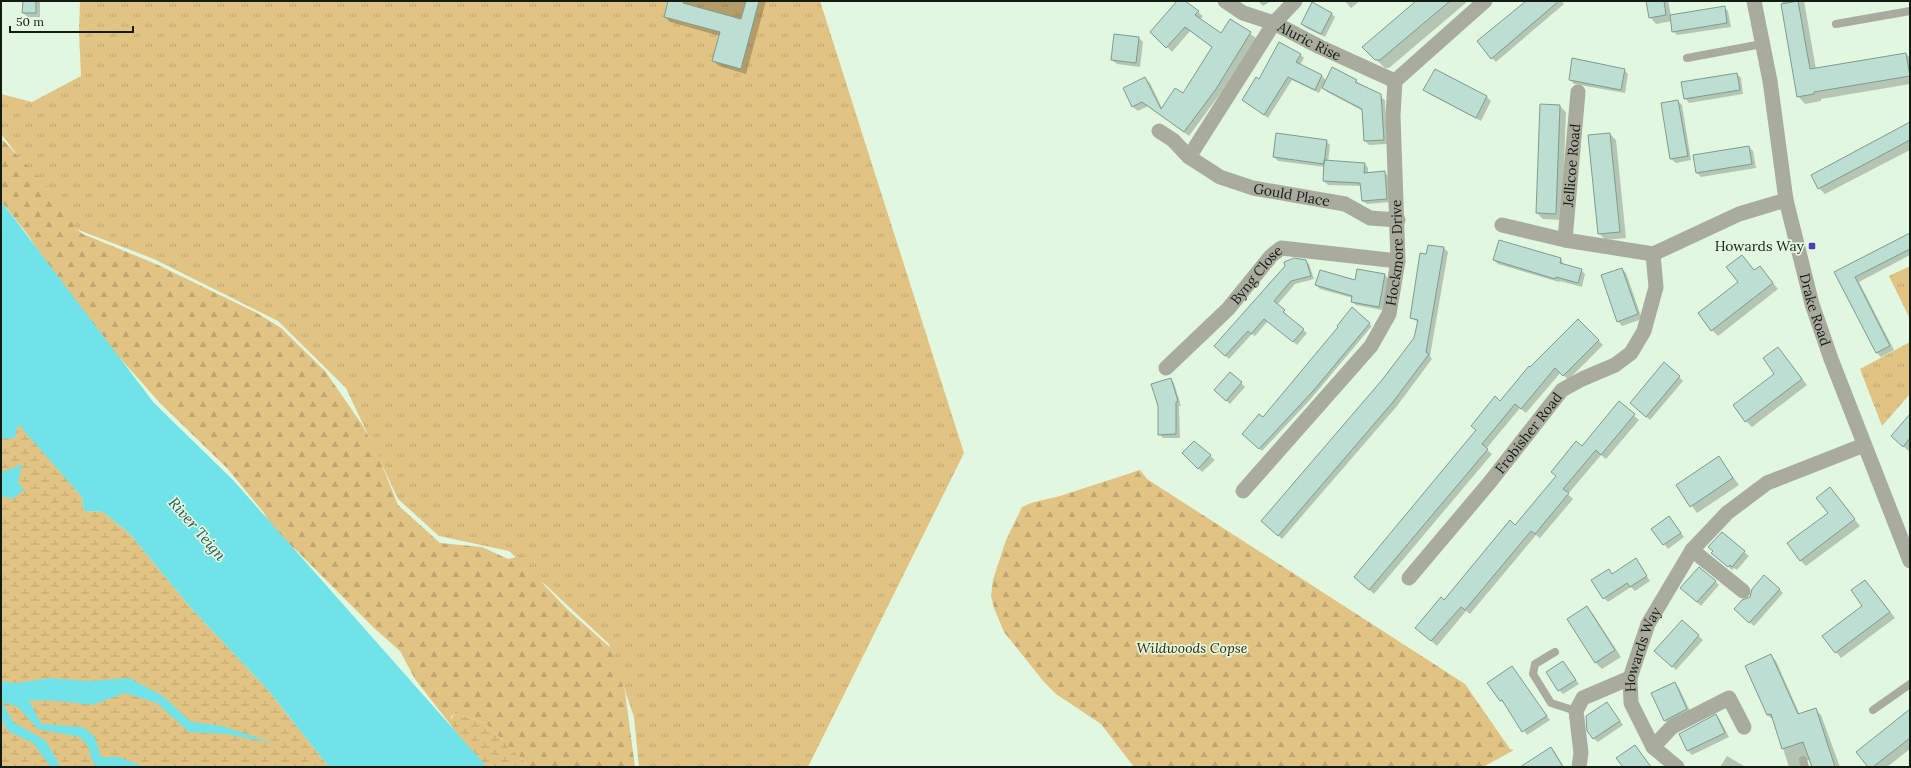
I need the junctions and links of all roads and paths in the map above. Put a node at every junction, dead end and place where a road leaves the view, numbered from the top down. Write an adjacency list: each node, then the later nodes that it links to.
1 (1225, 1): 6 (street, Aluric Rise)
2 (1295, 1): 6 (street)
3 (1485, 1): 10 (street)
4 (1754, 1): 8 (street, Drake Road)
5 (1910, 11): 7 (lane)
6 (1274, 22): 10 (street, Aluric Rise); 13 (street)
7 (1836, 24)
8 (1762, 44): 9 (lane); 14 (street, Drake Road)
9 (1687, 58)
10 (1395, 81): 15 (street, Hockmore Drive)
11 (1578, 92): 17 (street, Jellicoe Road)
12 (1159, 131): 13 (street, Gould Place)
13 (1189, 157): 15 (street, Gould Place)
14 (1786, 200): 18 (street); 21 (street, Drake Road)
15 (1398, 220): 19 (street, Hockmore Drive)
16 (1502, 225): 17 (street)
17 (1565, 240): 18 (street)
18 (1653, 254): 25 (street, Frobisher Road)
19 (1398, 261): 20 (street, Byng Close); 22 (street, Hockmore Drive)
20 (1166, 368)
21 (1864, 445): 23 (street, Howards Way); 24 (street, Drake Road)
22 (1243, 491)
23 (1692, 550): 26 (street); 28 (street, Howards Way)
24 (1910, 559)
25 (1409, 578)
26 (1743, 591)
27 (1555, 652): 31 (lane)
28 (1630, 678): 31 (street); 33 (street, Howards Way)
29 (1910, 684): 30 (lane)
30 (1874, 710)
31 (1576, 711): 34 (street)
32 (1744, 727): 33 (street)
33 (1653, 747): 35 (street, Howards Way)
34 (1579, 767)
35 (1677, 767)

